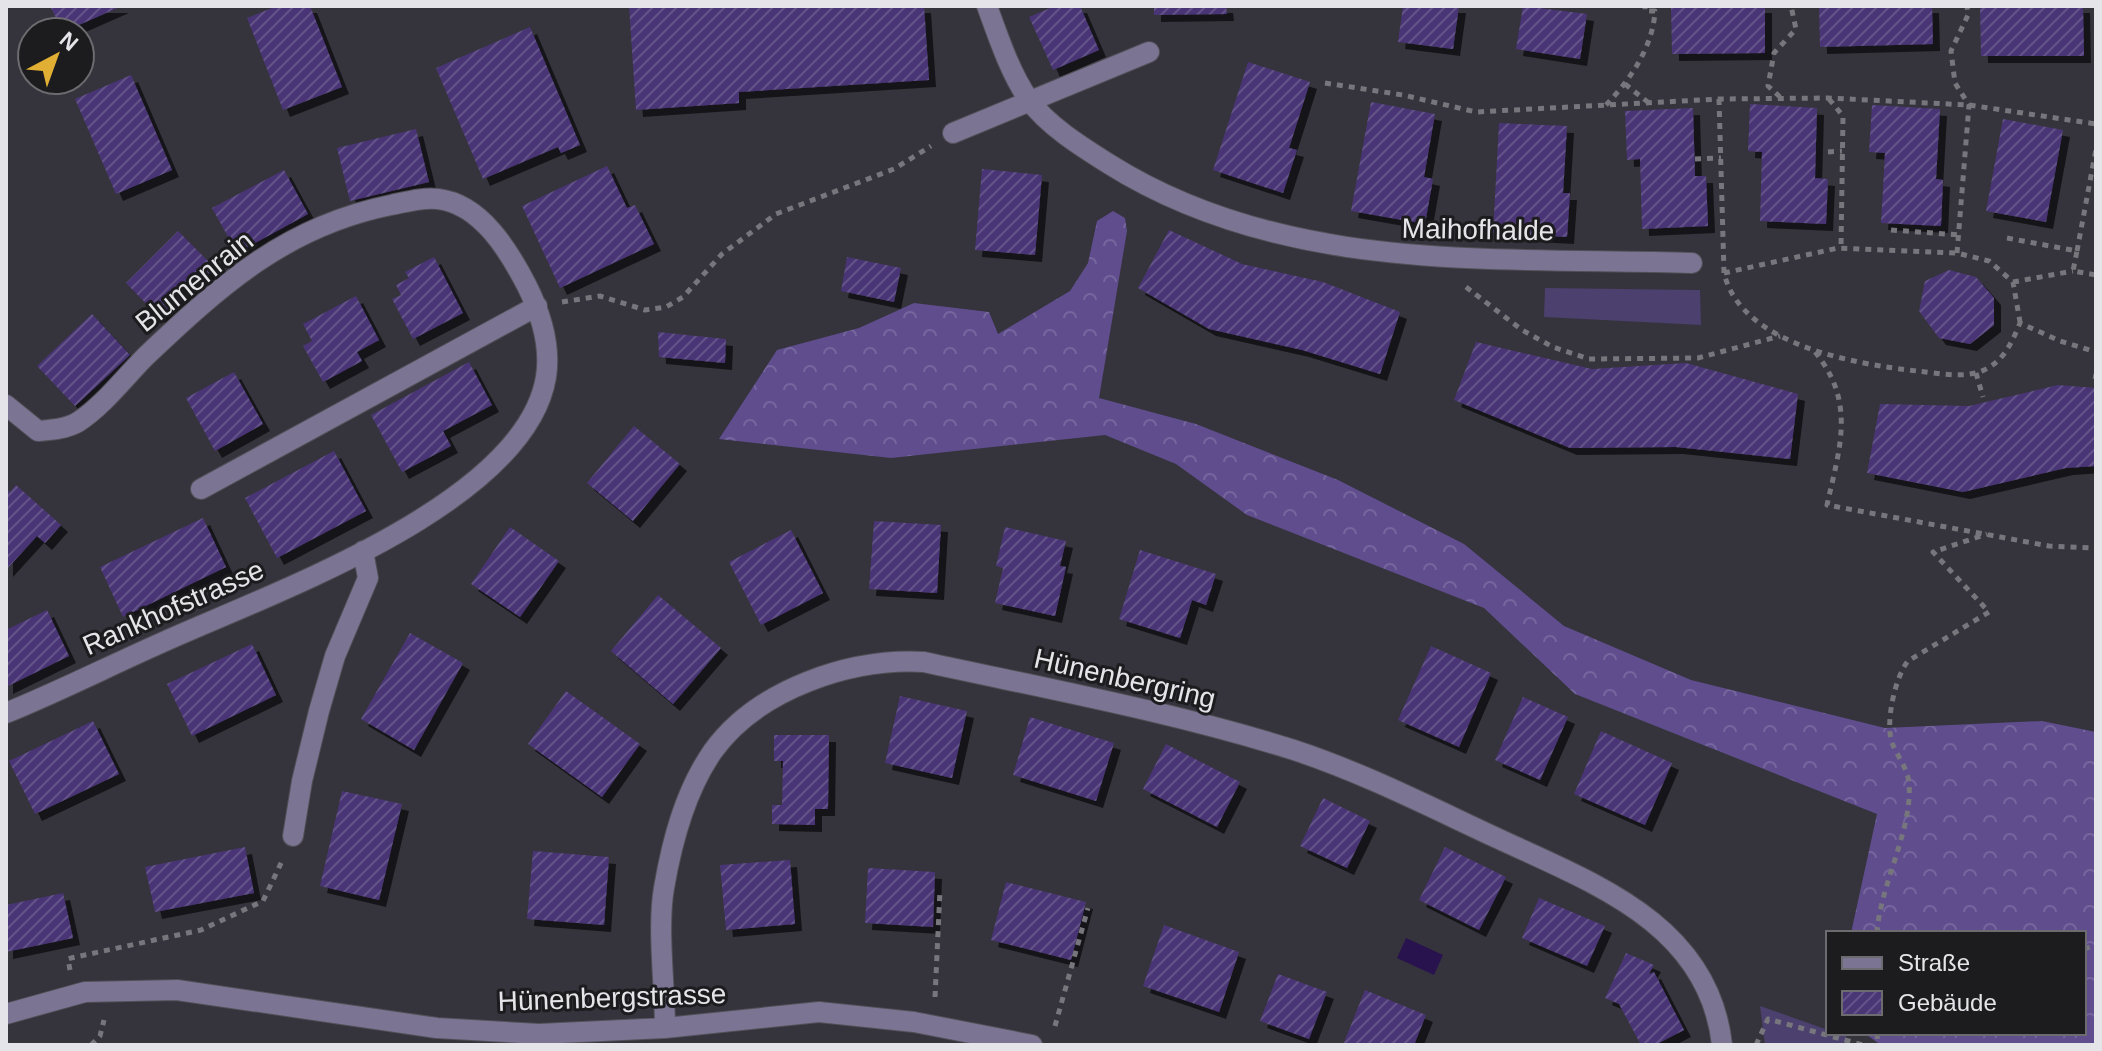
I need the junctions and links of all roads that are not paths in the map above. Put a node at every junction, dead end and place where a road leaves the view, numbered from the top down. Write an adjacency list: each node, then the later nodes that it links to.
1 (987, 6): 3 (street, Maihofhalde)
2 (1149, 52): 3 (street)
3 (1029, 100): 4 (street); 5 (street, Maihofhalde)
4 (953, 133)
5 (1692, 263)
6 (537, 306): 7 (street, Blumenrain); 8 (street); 9 (street, Rankhofstrasse)
7 (6, 405)
8 (201, 489)
9 (363, 551): 10 (street, Rankhofstrasse); 11 (street)
10 (6, 713)
11 (293, 836)
12 (6, 1014): 13 (street, Hünenbergstrasse)
13 (665, 1028): 14 (street, Hünenbergstrasse); 15 (street, Hünenbergring)
14 (1032, 1045)
15 (1722, 1045)

